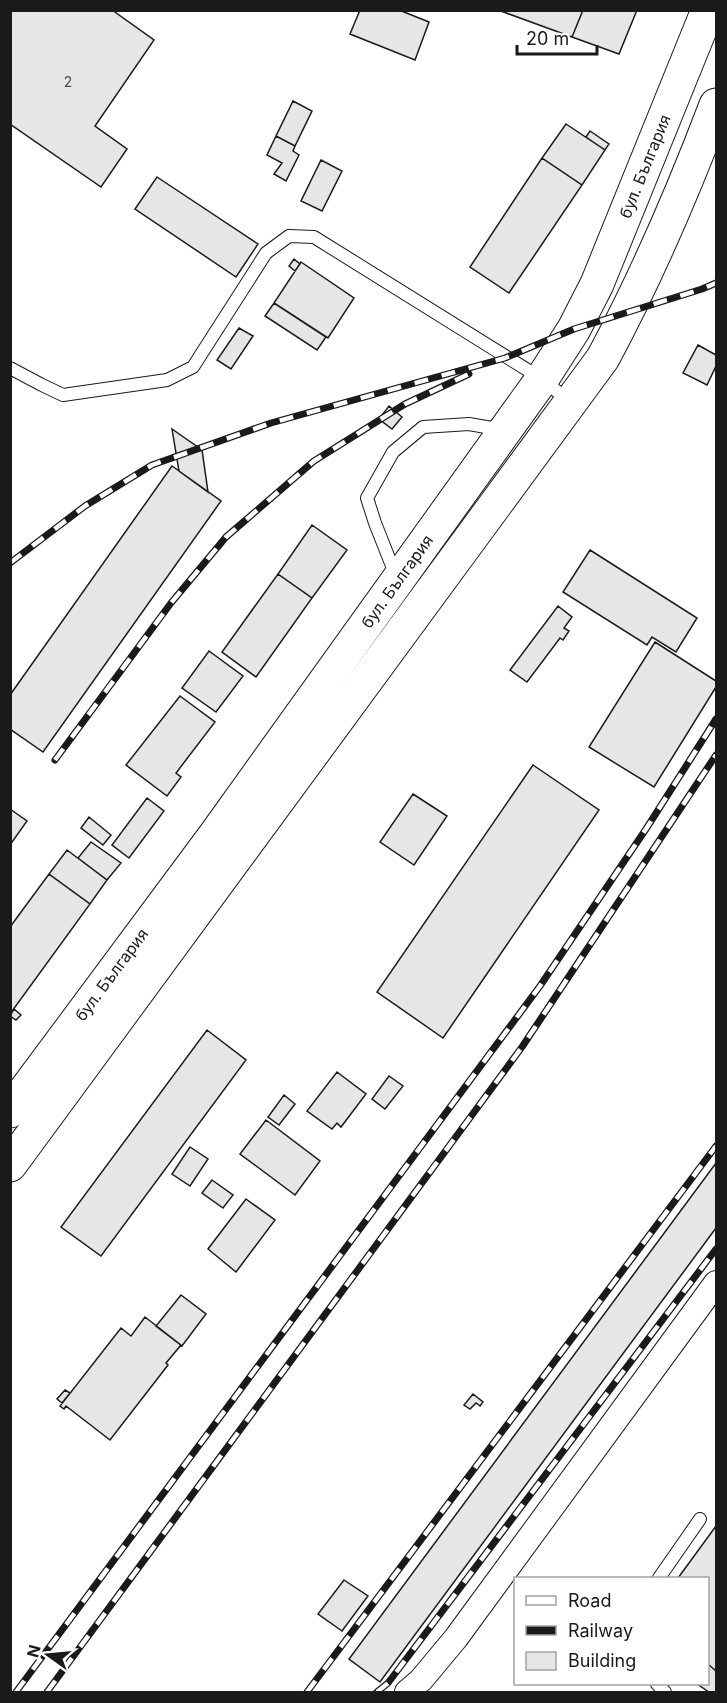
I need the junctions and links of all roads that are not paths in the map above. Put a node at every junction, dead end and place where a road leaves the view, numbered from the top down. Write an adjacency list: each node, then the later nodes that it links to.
1 (708, 10): 4 (street, бул. България)
2 (717, 105): 5 (street, бул. България)
3 (10, 368): 4 (lane)
4 (542, 379): 5 (lane); 6 (street, бул. България)
5 (571, 403): 8 (street, бул. България)
6 (504, 430): 7 (street, бул. България); 7 (lane)
7 (397, 579): 8 (street, бул. България)
8 (180, 908): 9 (street, бул. България); 10 (street, бул. България)
9 (10, 1111)
10 (10, 1165)
11 (717, 1283): 14 (street)
12 (700, 1519): 13 (lane)
13 (660, 1577)
14 (407, 1692)

